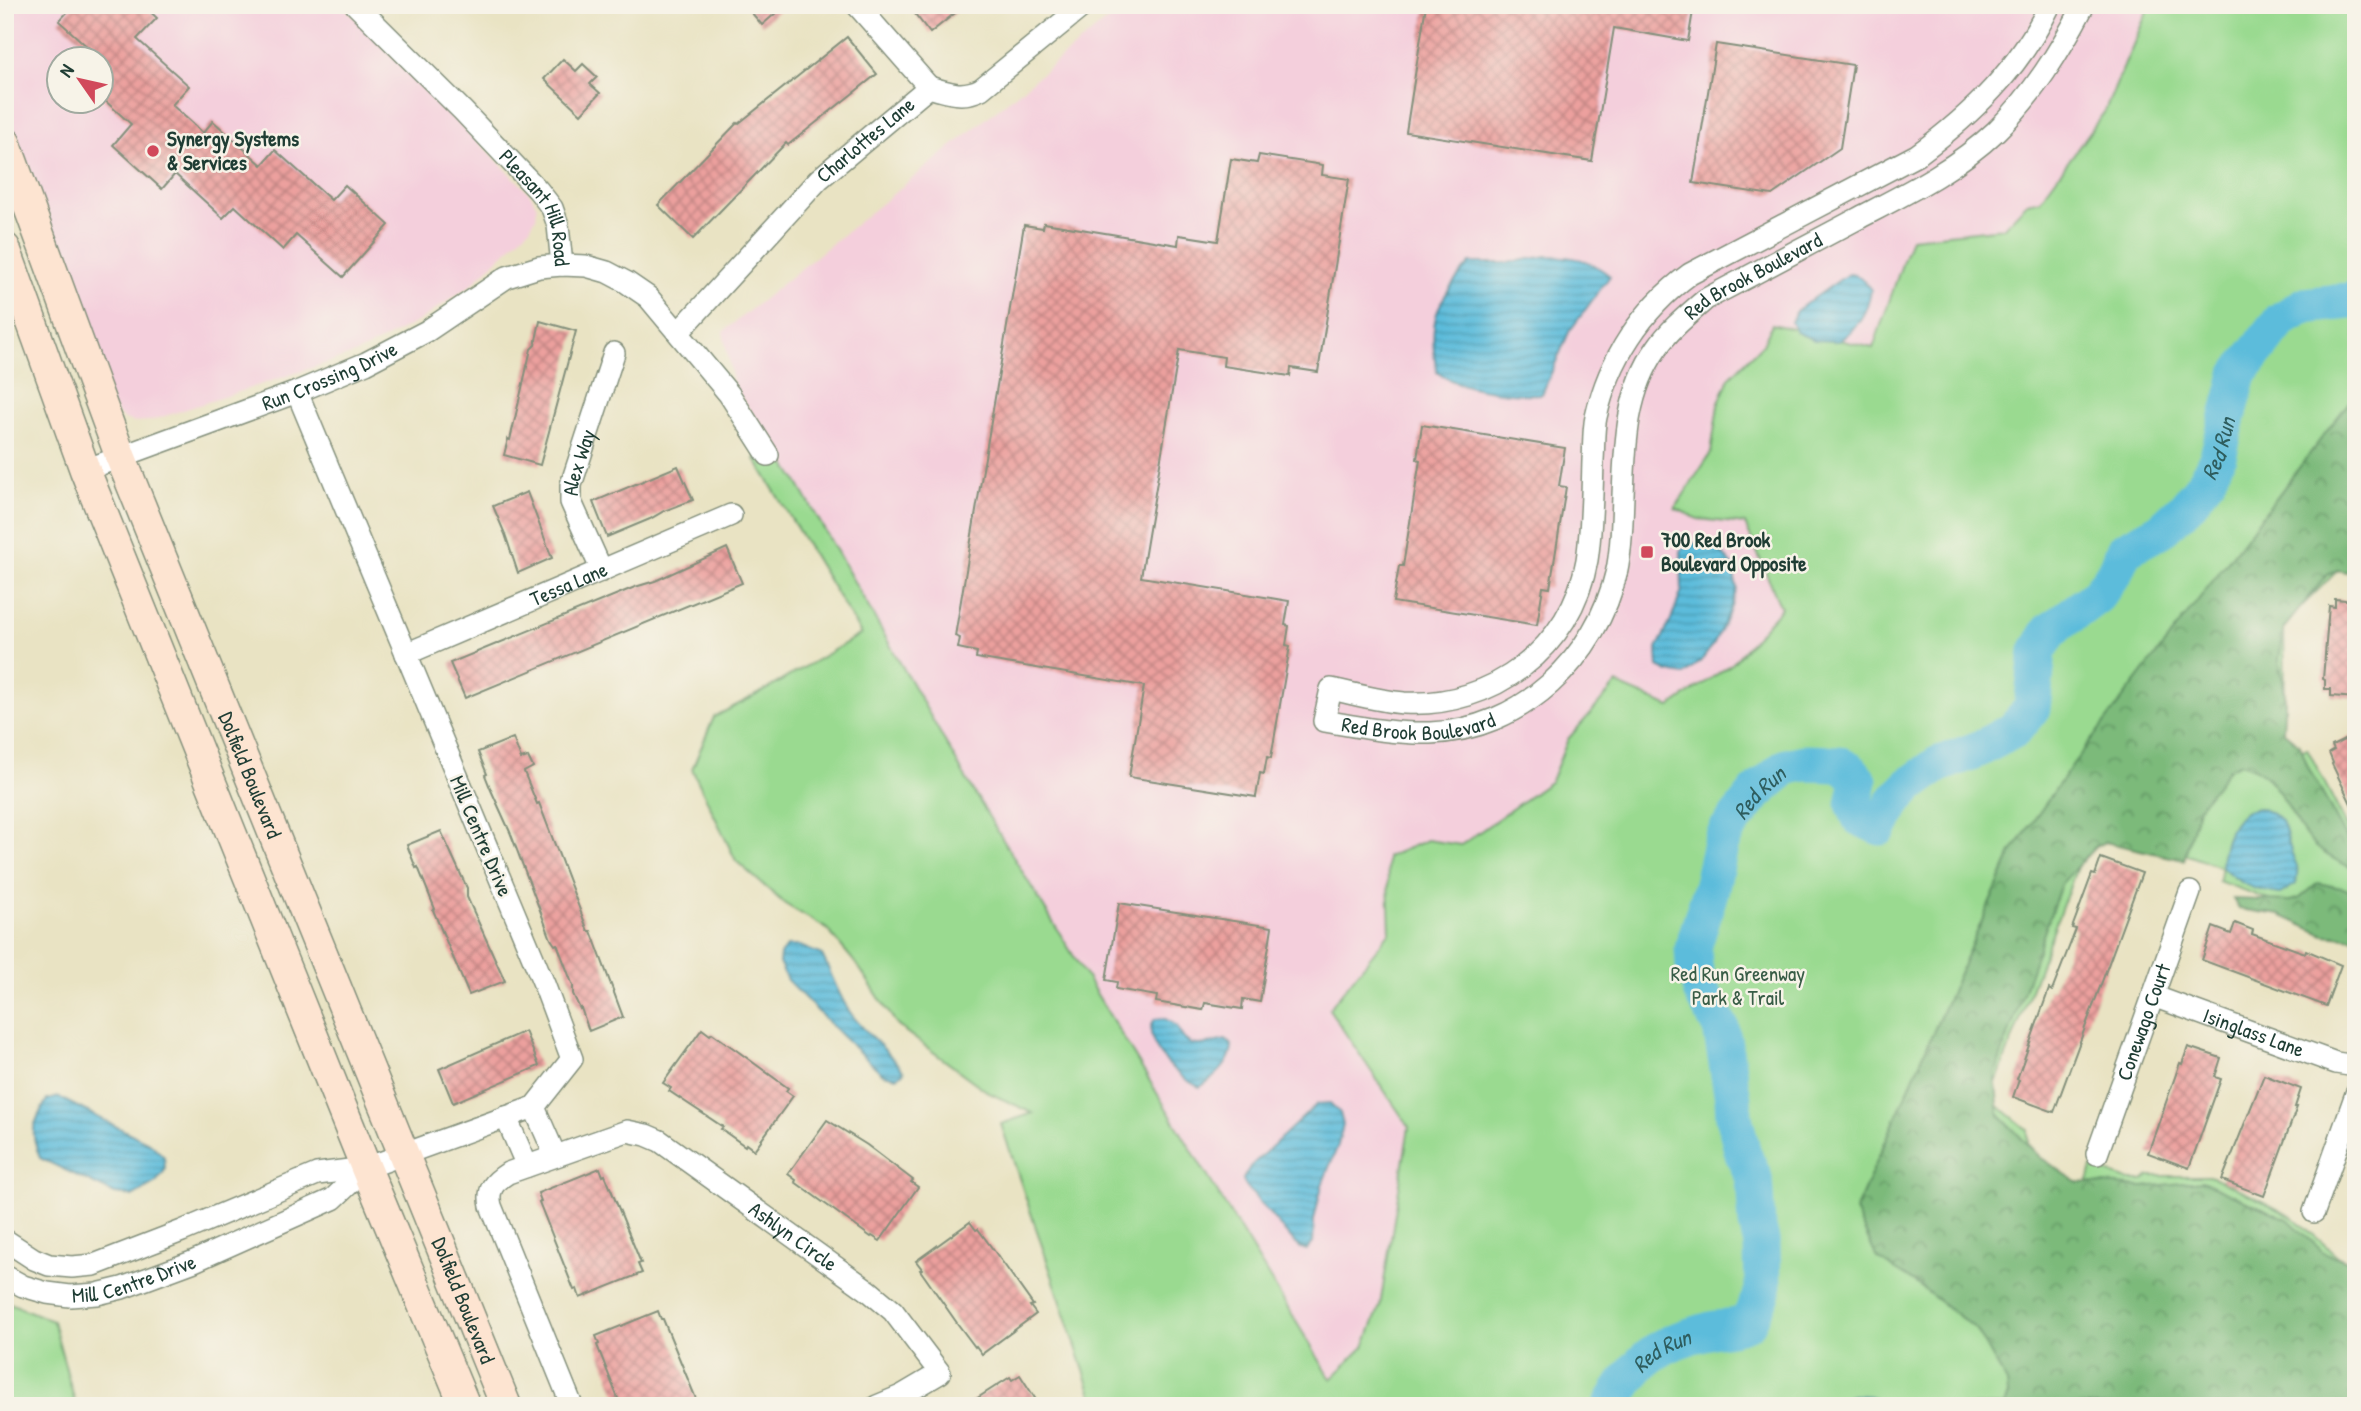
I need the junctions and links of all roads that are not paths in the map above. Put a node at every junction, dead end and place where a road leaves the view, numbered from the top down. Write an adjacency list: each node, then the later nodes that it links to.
1 (356, 5): 9 (street, Pleasant Hill Road)
2 (857, 5): 6 (street)
3 (1084, 5): 6 (street, Charlottes Lane)
4 (2050, 5): 5 (street, Red Brook Boulevard)
5 (2084, 5)
6 (929, 87): 10 (street, Charlottes Lane)
7 (5, 142): 14 (main road, Dolfield Boulevard)
8 (5, 248): 15 (main road, Dolfield Boulevard)
9 (562, 265): 10 (street, Pleasant Hill Road); 12 (street, Run Crossing Drive)
10 (679, 332): 13 (street, Pleasant Hill Road)
11 (614, 353): 17 (street, Alex Way)
12 (297, 392): 14 (street, Run Crossing Drive); 18 (street, Mill Centre Drive)
13 (768, 455)
14 (121, 458): 15 (street, Run Crossing Drive); 27 (main road, Dolfield Boulevard)
15 (85, 470): 29 (main road, Dolfield Boulevard)
16 (731, 515): 17 (street, Tessa Lane)
17 (602, 571): 18 (street, Tessa Lane)
18 (406, 654): 23 (street, Mill Centre Drive)
19 (2190, 892): 20 (street, Conewago Court)
20 (2153, 996): 21 (street, Isinglass Lane); 25 (street, Conewago Court)
21 (2356, 1066)
22 (2356, 1094): 30 (street)
23 (534, 1107): 24 (street, Mill Centre Drive); 26 (street)
24 (506, 1117): 27 (street, Mill Centre Drive); 28 (street)
25 (2097, 1154)
26 (555, 1155): 28 (street, Ashlyn Circle); 36 (street, Ashlyn Circle)
27 (402, 1156): 29 (street, Mill Centre Drive); 34 (main road, Dolfield Boulevard)
28 (527, 1166): 35 (street, Ashlyn Circle)
29 (366, 1168): 31 (street, Mill Centre Drive); 32 (street, Mill Centre Drive); 33 (main road, Dolfield Boulevard)
30 (2314, 1212)
31 (5, 1240)
32 (5, 1276)
33 (466, 1406)
34 (506, 1406)
35 (572, 1406)
36 (877, 1406)

